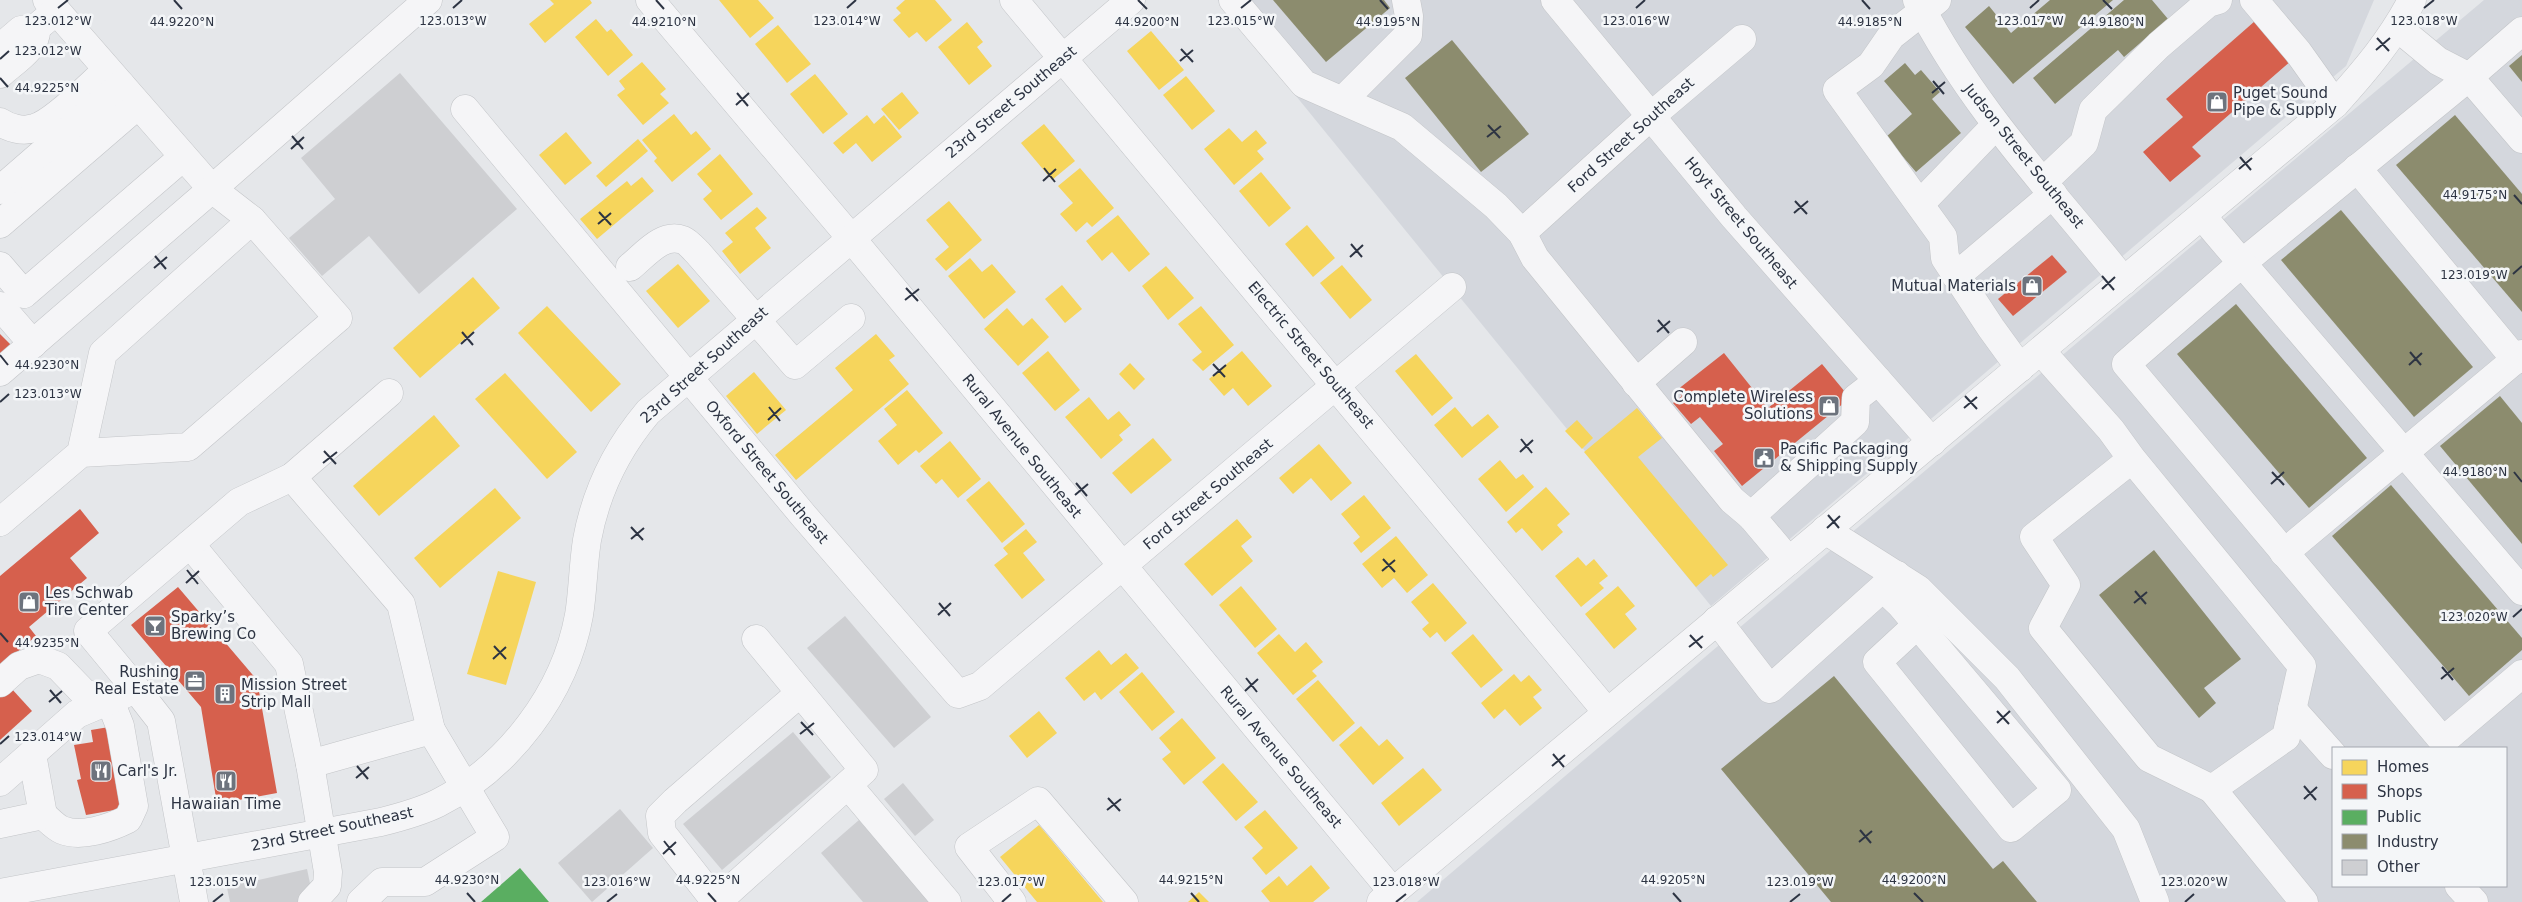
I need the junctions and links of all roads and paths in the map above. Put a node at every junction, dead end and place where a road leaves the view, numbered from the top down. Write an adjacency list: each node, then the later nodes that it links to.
1 (428, 0): 32 (street)
2 (650, 0): 39 (street, Rural Avenue Southeast)
3 (1014, 0): 17 (street, Electric Street Southeast)
4 (1131, 0): 17 (street, 23rd Street Southeast)
5 (1234, 0): 21 (street)
6 (1406, 0): 21 (street)
7 (1555, 0): 25 (street, Hoyt Street Southeast)
8 (2218, 0): 31 (street)
9 (2254, 0): 22 (street)
10 (2412, 0): 13 (street)
11 (1925, 4): 27 (street, Judson Street Southeast); 34 (street)
12 (46, 13): 16 (street); 18 (street); 20 (street)
13 (2398, 28): 19 (street); 22 (street)
14 (2522, 31): 19 (street)
15 (1742, 39): 25 (street, Ford Street Southeast)
16 (0, 48)
17 (1063, 58): 39 (street, 23rd Street Southeast); 58 (street, Electric Street Southeast)
18 (0, 74)
19 (2469, 77): 28 (street); 30 (street)
20 (114, 78): 23 (street); 26 (street); 33 (street)
21 (1343, 100): 38 (street)
22 (2335, 104): 35 (street)
23 (138, 105): 29 (street); 37 (street)
24 (465, 109): 55 (street, Oxford Street Southeast)
25 (1651, 116): 38 (street, Ford Street Southeast); 56 (street, Hoyt Street Southeast)
26 (0, 122)
27 (1996, 125): 31 (street, Judson Street Southeast); 34 (street)
28 (2522, 140)
29 (183, 157): 32 (street); 41 (street)
30 (2357, 168): 40 (street); 52 (street)
31 (2048, 188): 43 (street); 44 (street, Judson Street Southeast)
32 (212, 189): 36 (street); 50 (street)
33 (0, 190)
34 (1920, 204): 43 (street)
35 (2202, 216): 40 (street); 44 (street)
36 (252, 220): 62 (street); 62 (street)
37 (0, 224)
38 (1522, 234): 57 (street)
39 (851, 238): 48 (street, 23rd Street Southeast); 71 (street, Rural Avenue Southeast)
40 (2242, 263): 61 (street); 69 (street)
41 (0, 266)
42 (630, 268): 48 (street)
43 (1956, 276): 53 (street)
44 (2124, 281): 51 (street)
45 (1452, 287): 58 (street, Ford Street Southeast)
46 (0, 306): 50 (street)
47 (851, 318): 48 (street)
48 (755, 319): 55 (street, 23rd Street Southeast)
49 (1683, 342): 57 (street)
50 (33, 344): 54 (street)
51 (2042, 351): 53 (street); 63 (street)
52 (2519, 357): 61 (street)
53 (2020, 368): 60 (street)
54 (0, 372)
55 (687, 376): 81 (street, Oxford Street Southeast); 91 (street, 23rd Street Southeast)
56 (1878, 381): 60 (street, Hoyt Street Southeast); 66 (street)
57 (1636, 383): 66 (street)
58 (1336, 385): 71 (street, Ford Street Southeast); 84 (street, Electric Street Southeast)
59 (389, 393): 64 (street)
60 (1932, 442): 67 (street)
61 (2405, 452): 69 (street); 73 (street)
62 (81, 453): 65 (street)
63 (2132, 459): 83 (street); 92 (street)
64 (292, 477): 68 (street); 85 (street)
65 (3, 515)
66 (1751, 516): 70 (street)
67 (1825, 530): 70 (street); 72 (street)
68 (190, 544): 79 (street); 88 (street)
69 (2284, 553): 77 (street)
70 (1789, 561): 74 (street)
71 (1122, 567): 81 (street, Ford Street Southeast); 99 (street, Rural Avenue Southeast)
72 (1890, 581): 74 (street); 75 (street); 107 (street)
73 (2522, 591)
74 (1717, 620): 84 (street)
75 (1917, 625): 75 (street)
76 (756, 639): 80 (street)
77 (2522, 674)
78 (0, 683): 82 (street)
79 (136, 689): 82 (street); 96 (street)
80 (800, 693): 90 (street); 103 (street)
81 (958, 694)
82 (110, 701): 86 (street); 93 (street)
83 (2292, 710): 87 (street); 92 (street)
84 (1606, 712): 99 (street)
85 (431, 730): 88 (street); 91 (street)
86 (32, 754): 89 (street); 93 (street)
87 (2332, 754)
88 (310, 764): 95 (street)
89 (0, 782)
90 (848, 785): 103 (street); 104 (street)
91 (463, 786): 95 (street, 23rd Street Southeast); 102 (street)
92 (2212, 790): 108 (street)
93 (43, 815): 94 (street)
94 (0, 824)
95 (321, 832): 96 (street, 23rd Street Southeast); 101 (street)
96 (186, 859): 98 (street, 23rd Street Southeast); 100 (street)
97 (2460, 887): 109 (street)
98 (0, 892)
99 (1387, 897)
100 (194, 902)
101 (312, 902)
102 (361, 902)
103 (717, 902)
104 (947, 902)
105 (1012, 902): 106 (street)
106 (1124, 902)
107 (2155, 902)
108 (2304, 902)
109 (2474, 902)

